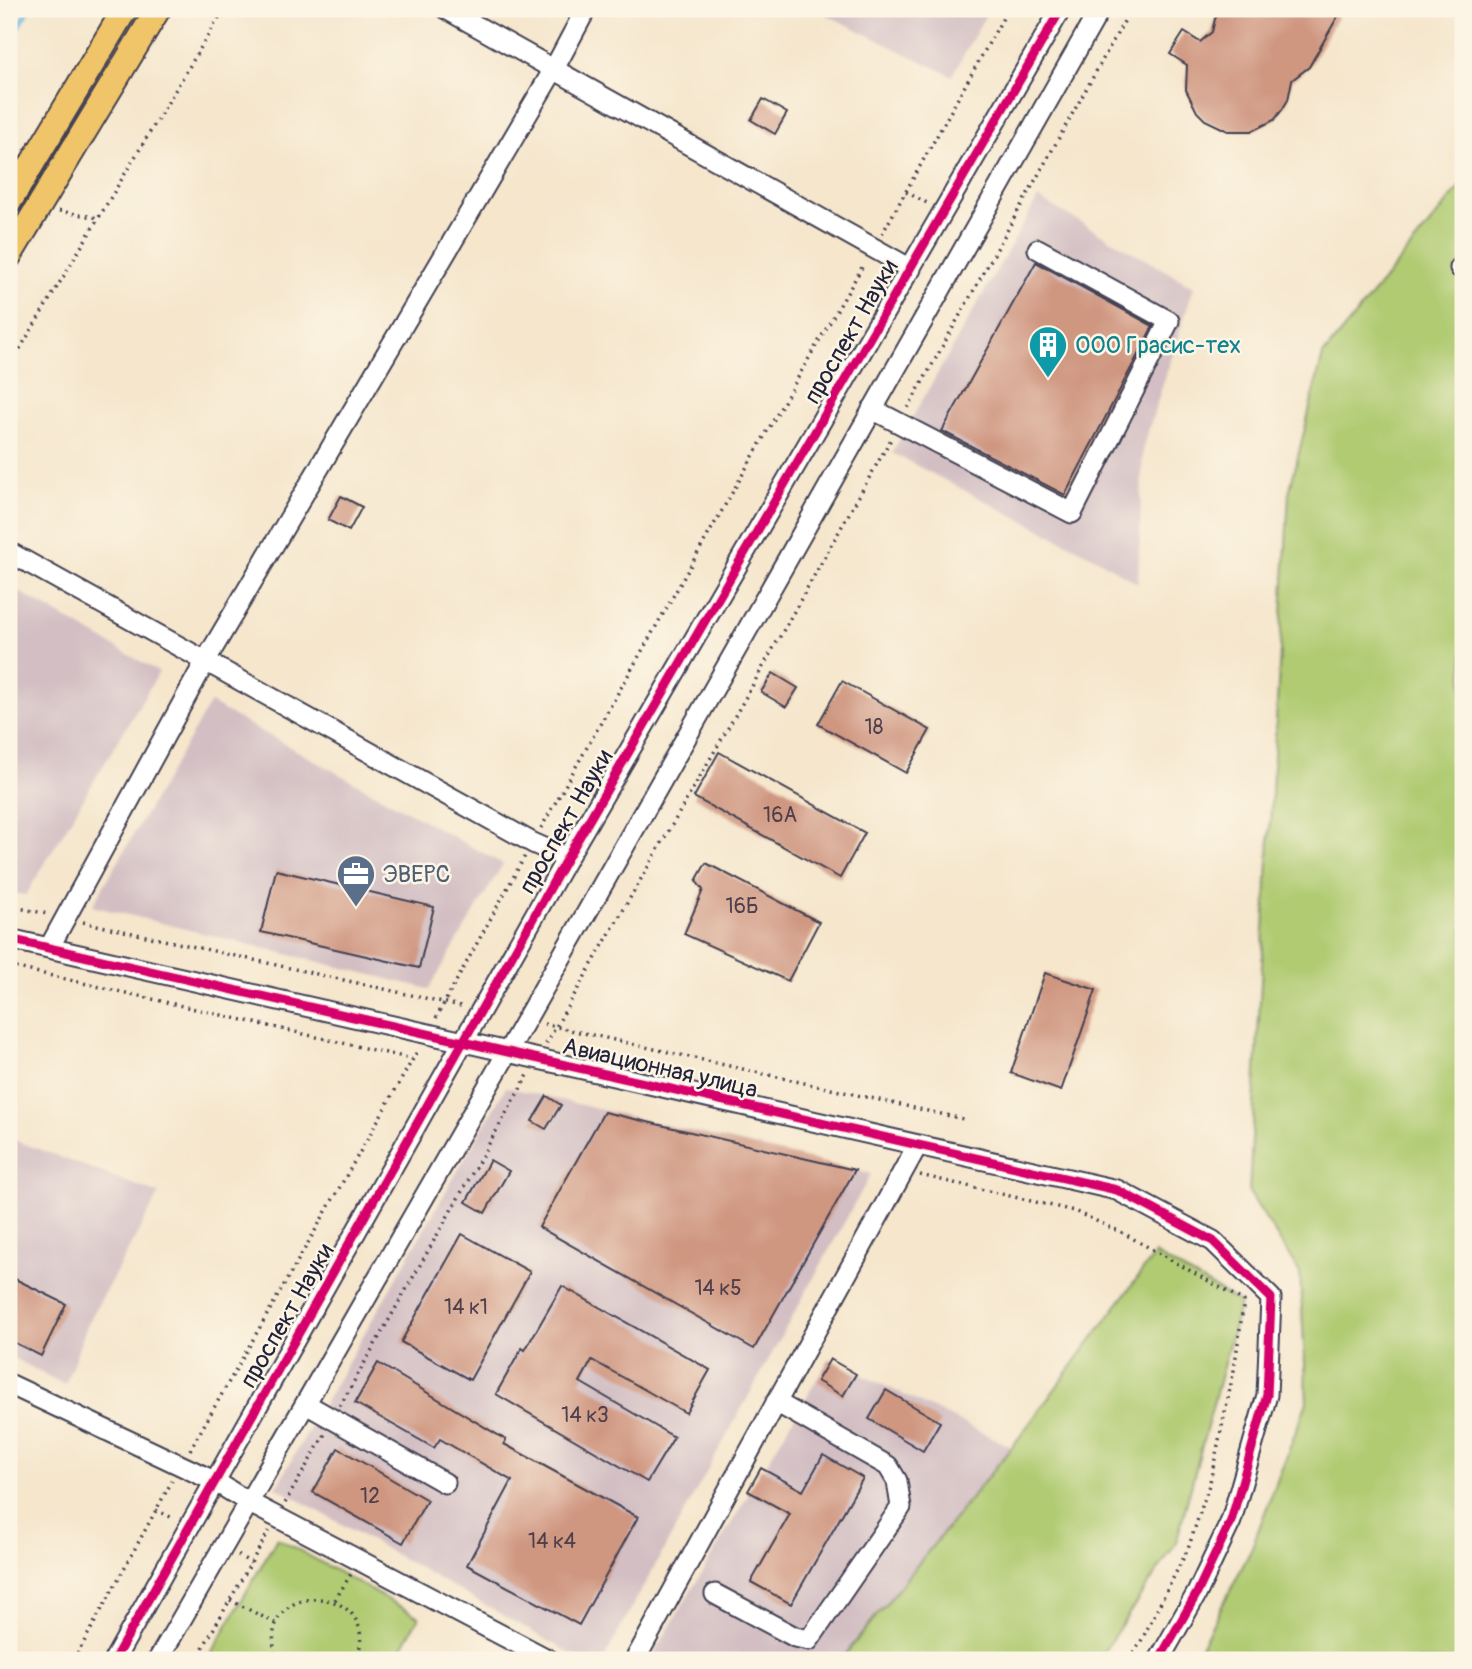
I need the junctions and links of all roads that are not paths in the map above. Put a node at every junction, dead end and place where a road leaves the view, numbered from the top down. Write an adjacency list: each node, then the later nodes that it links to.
1 (125, 9): 8 (main road)
2 (158, 9): 10 (main road)
3 (446, 9): 7 (street)
4 (586, 9): 7 (street)
5 (1060, 9): 11 (street, проспект Науки)
6 (1100, 9): 12 (street)
7 (554, 69): 11 (street); 14 (street)
8 (9, 202)
9 (1038, 249): 12 (street)
10 (9, 256)
11 (911, 269): 15 (street, проспект Науки)
12 (872, 409): 19 (street)
13 (9, 552): 14 (street)
14 (206, 660): 15 (street); 17 (street)
15 (567, 859): 18 (street, проспект Науки)
16 (9, 939): 17 (street, Авиационная улица)
17 (49, 948): 18 (street, Авиационная улица)
18 (464, 1042): 19 (street, Авиационная улица); 24 (street, проспект Науки)
19 (507, 1052): 20 (street, Авиационная улица); 23 (street)
20 (917, 1146): 22 (street); 32 (street, Авиационная улица)
21 (9, 1384): 24 (street)
22 (776, 1402): 27 (street); 31 (street)
23 (306, 1404): 25 (street); 26 (street)
24 (216, 1482): 26 (street); 28 (street, проспект Науки)
25 (445, 1483)
26 (248, 1502): 29 (street); 30 (street)
27 (715, 1594)
28 (114, 1660)
29 (158, 1660)
30 (549, 1660)
31 (635, 1660)
32 (1159, 1660)

